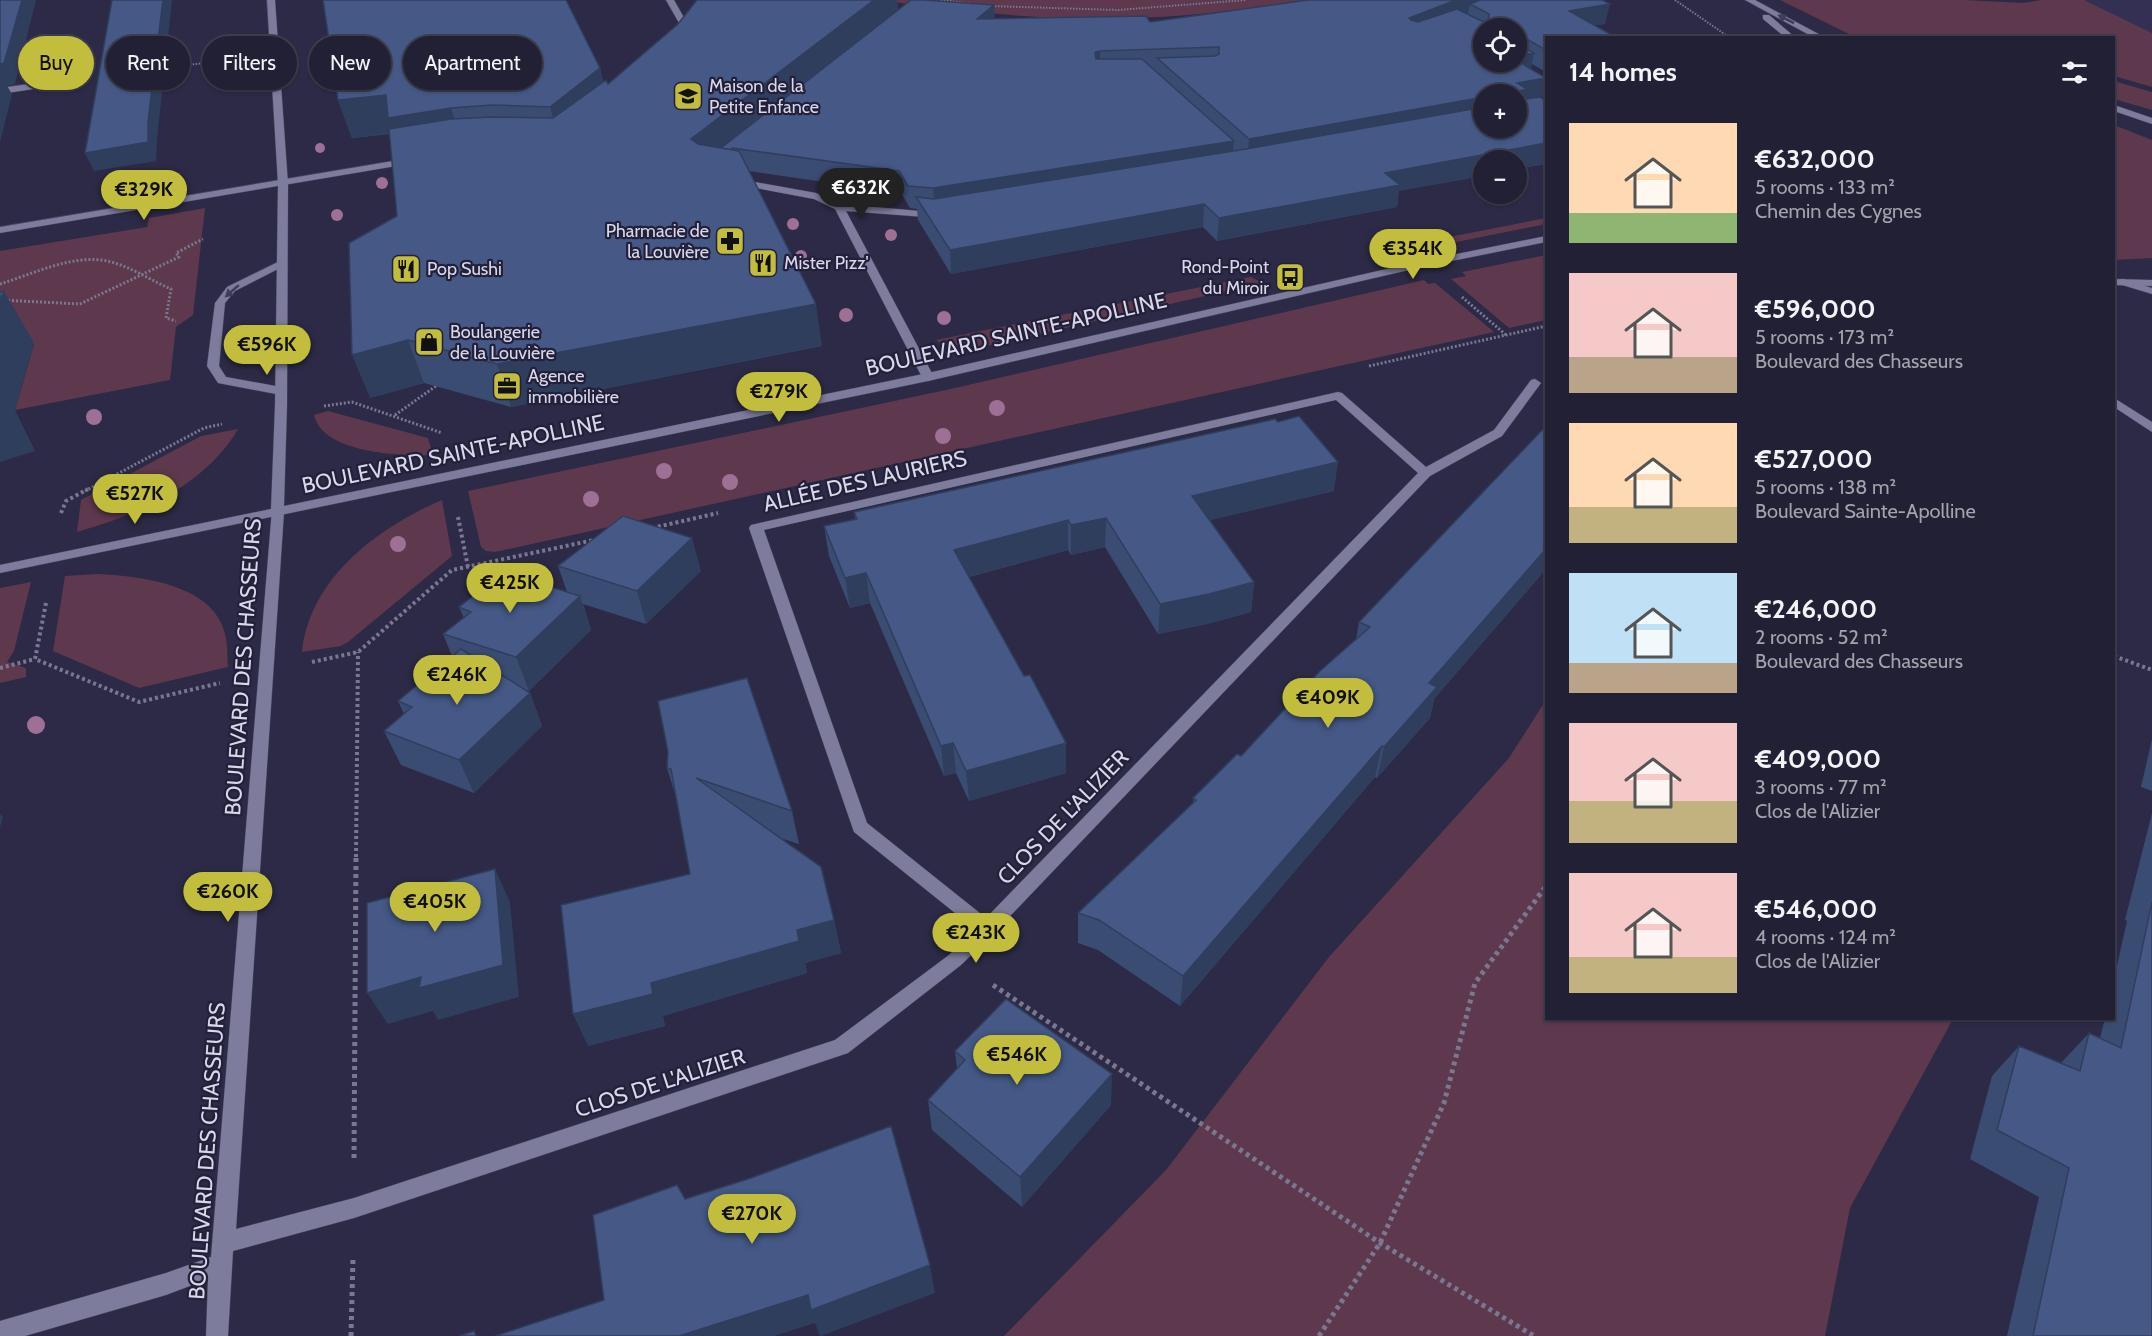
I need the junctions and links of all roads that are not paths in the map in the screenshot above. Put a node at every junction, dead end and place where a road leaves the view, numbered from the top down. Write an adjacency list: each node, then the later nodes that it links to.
1 (272, 0): 14 (street, BOULEVARD DES CHASSEURS)
2 (670, 0): 7 (street)
3 (1744, 0): 5 (street)
4 (1749, 0): 6 (street, one-way to 4)
5 (1789, 36)
6 (1818, 36)
7 (685, 45)
8 (18, 89): 9 (street)
9 (0, 92)
10 (2115, 108): 11 (street)
11 (2152, 121)
12 (420, 159): 14 (street)
13 (725, 180): 15 (street)
14 (283, 184): 17 (street); 19 (street, BOULEVARD DES CHASSEURS)
15 (839, 207): 16 (street); 23 (street)
16 (946, 214)
17 (0, 230)
18 (1545, 239): 23 (street, BOULEVARD SAINTE-APOLLINE)
19 (282, 263): 25 (street, BOULEVARD DES CHASSEURS); 25 (street, one-way to 25)
20 (2118, 282): 21 (street); 22 (street)
21 (2152, 283)
22 (2152, 291)
23 (928, 377): 29 (street, BOULEVARD SAINTE-APOLLINE)
24 (1534, 383): 28 (street, CLOS DE L'ALIZIER)
25 (281, 391): 29 (street, BOULEVARD DES CHASSEURS)
26 (2115, 403): 27 (street)
27 (2152, 428)
28 (1425, 473): 31 (street, CLOS DE L'ALIZIER); 31 (street, ALLÉE DES LAURIERS)
29 (277, 512): 30 (street, BOULEVARD SAINTE-APOLLINE); 32 (street, BOULEVARD DES CHASSEURS)
30 (0, 569)
31 (987, 929): 32 (street, CLOS DE L'ALIZIER)
32 (222, 1253): 33 (street, CLOS DE L'ALIZIER); 34 (street, BOULEVARD DES CHASSEURS)
33 (0, 1332)
34 (217, 1336)

